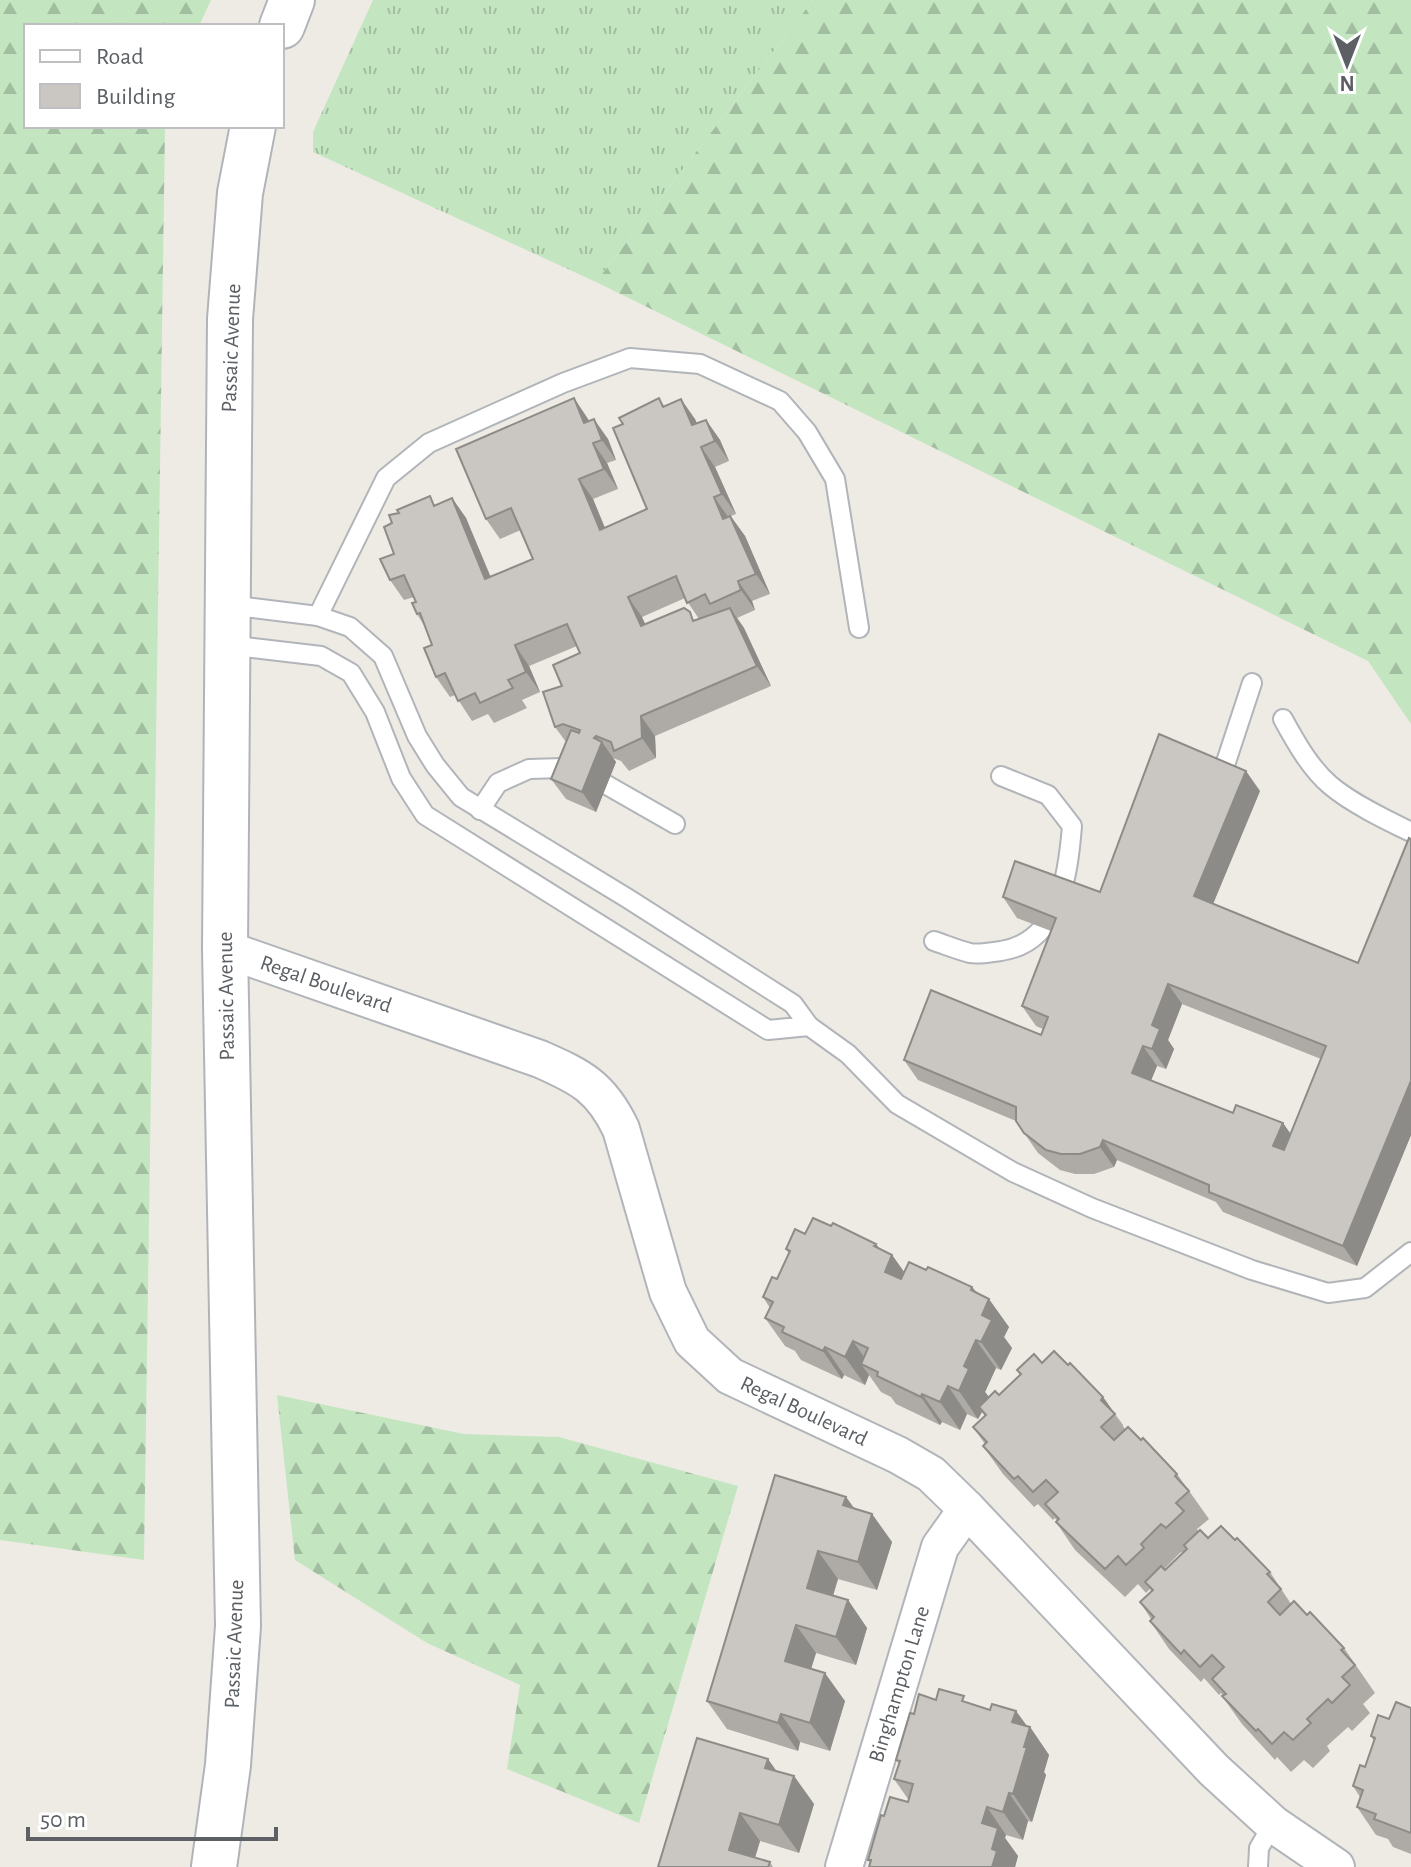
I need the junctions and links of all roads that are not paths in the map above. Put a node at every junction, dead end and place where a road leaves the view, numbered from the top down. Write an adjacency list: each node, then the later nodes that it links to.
1 (292, 0): 2 (main road)
2 (283, 24)
3 (253, 128): 5 (main road, Passaic Avenue)
4 (318, 616): 5 (lane); 6 (lane); 11 (lane)
5 (227, 625): 15 (main road, Passaic Avenue); 16 (lane)
6 (859, 628)
7 (1252, 683): 9 (lane)
8 (1283, 719): 13 (lane)
9 (1226, 762)
10 (1001, 776): 14 (lane)
11 (480, 810): 12 (lane); 16 (lane)
12 (675, 824)
13 (1411, 832)
14 (934, 941)
15 (225, 949): 18 (street, Regal Boulevard); 20 (main road, Passaic Avenue)
16 (809, 1026): 17 (lane)
17 (1411, 1252)
18 (967, 1509): 19 (street, Regal Boulevard); 21 (street, Binghampton Lane)
19 (1273, 1824): 22 (lane); 23 (street, Regal Boulevard)
20 (214, 1867)
21 (844, 1867)
22 (1258, 1867)
23 (1336, 1867)

